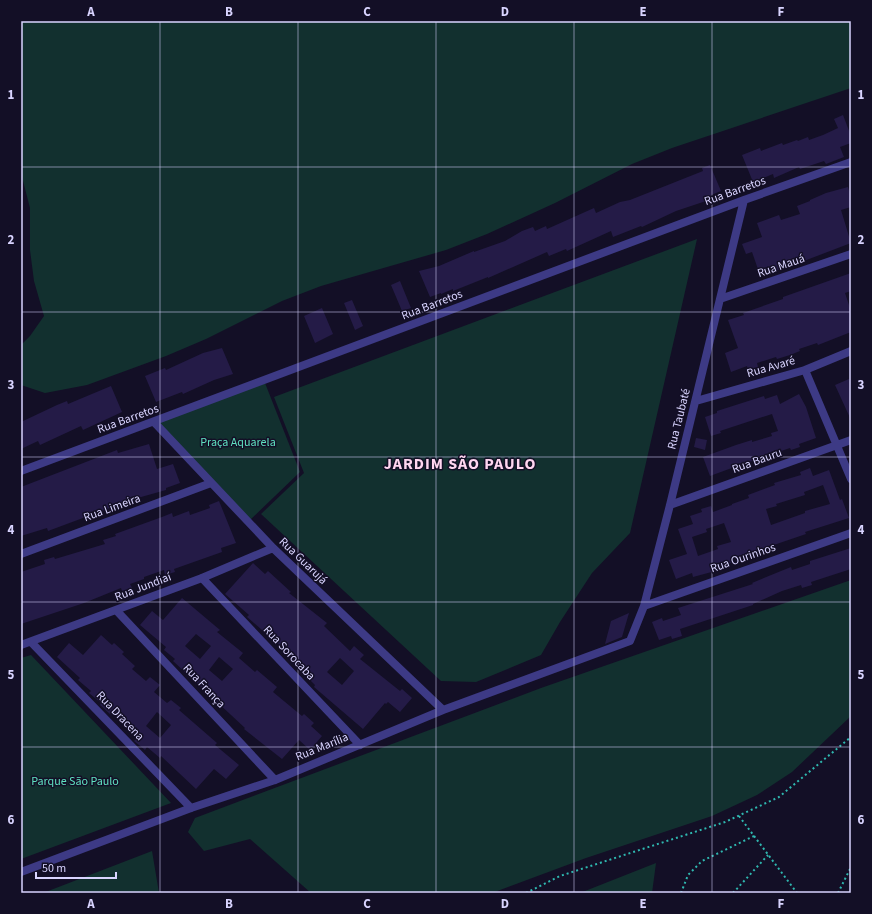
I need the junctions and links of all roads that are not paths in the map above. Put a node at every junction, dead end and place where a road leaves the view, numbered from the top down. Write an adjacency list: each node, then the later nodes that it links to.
1 (851, 162): 2 (street, Rua Barretos)
2 (744, 200): 4 (street, Rua Taubaté); 8 (street, Rua Barretos)
3 (851, 254): 4 (street, Rua Mauá)
4 (720, 299): 7 (street, Rua Taubaté)
5 (851, 351): 6 (street, Rua Avaré)
6 (805, 370): 7 (street, Rua Avaré); 10 (street)
7 (696, 401): 14 (street, Rua Taubaté)
8 (154, 422): 11 (street, Rua Barretos); 13 (street, Rua Guarujá)
9 (851, 440): 10 (street, Rua Bauru)
10 (838, 445): 12 (street); 14 (street, Rua Bauru)
11 (21, 471)
12 (851, 479)
13 (211, 483): 16 (street, Rua Guarujá); 17 (street, Rua Limeira)
14 (670, 505): 19 (street, Rua Taubaté)
15 (851, 533): 19 (street, Rua Ourinhos)
16 (273, 548): 18 (street, Rua Jundiaí); 24 (street, Rua Guarujá)
17 (21, 554)
18 (202, 578): 20 (street, Rua Jundiaí); 25 (street, Rua Sorocaba)
19 (644, 606): 21 (street, Rua Taubaté)
20 (116, 610): 22 (street, Rua Jundiaí); 26 (street, Rua França)
21 (630, 641): 24 (street, Rua Marília)
22 (31, 642): 23 (street, Rua Jundiaí); 27 (street, Rua Dracena)
23 (21, 645)
24 (443, 710): 25 (street, Rua Marília)
25 (360, 745): 26 (street, Rua Marília)
26 (275, 780): 27 (street, Rua Marília)
27 (191, 808): 28 (street, Rua Marília)
28 (21, 872)

